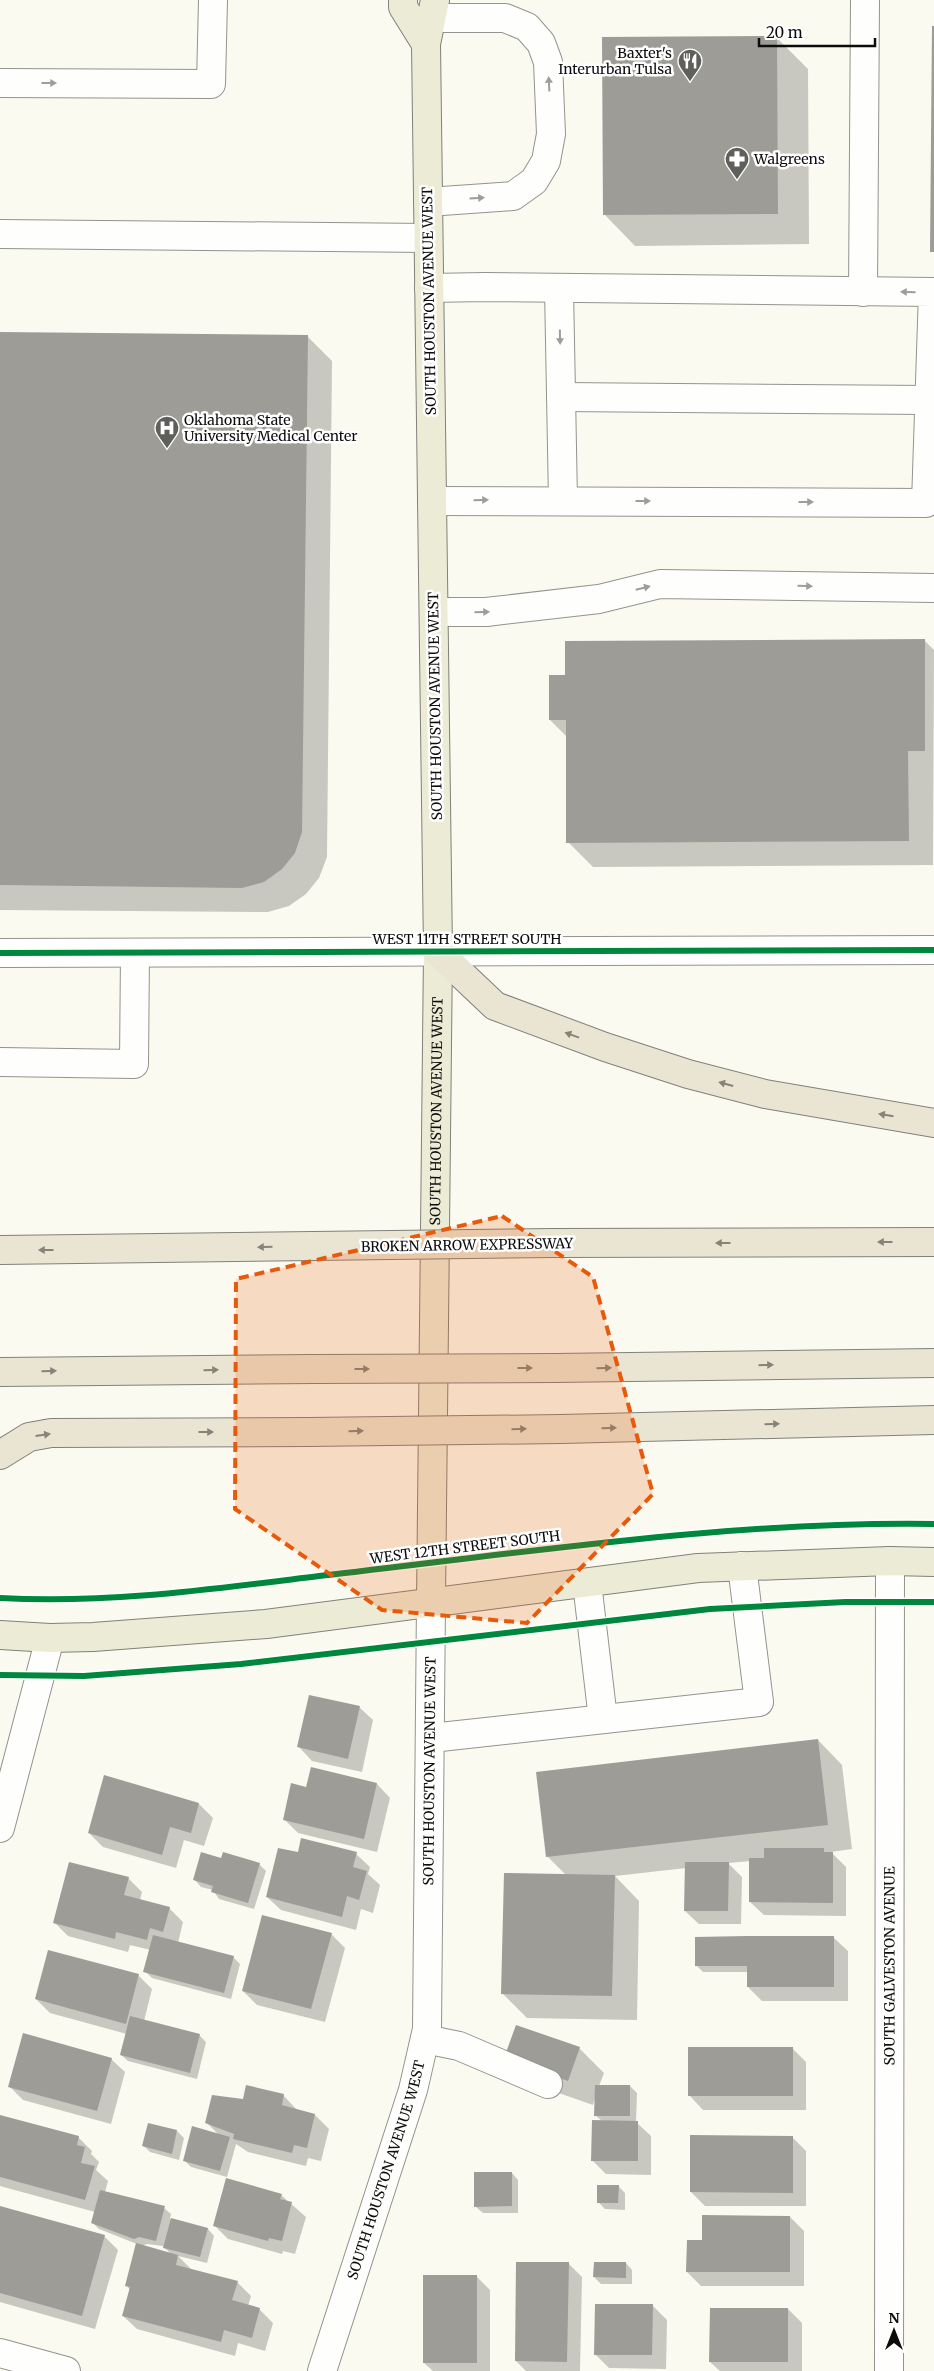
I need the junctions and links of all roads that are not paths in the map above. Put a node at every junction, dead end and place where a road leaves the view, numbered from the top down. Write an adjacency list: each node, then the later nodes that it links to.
1 (213, 0): 5 (street, one-way to 1)
2 (403, 0): 4 (main road)
3 (864, 0): 11 (street)
4 (431, 21): 6 (main road, SOUTH HOUSTON AVENUE WEST); 6 (street, one-way to 4)
5 (0, 83)
6 (428, 202): 8 (main road, SOUTH HOUSTON AVENUE WEST)
7 (0, 234): 8 (street)
8 (428, 238): 9 (main road, SOUTH HOUSTON AVENUE WEST)
9 (429, 288): 10 (street); 14 (main road, SOUTH HOUSTON AVENUE WEST)
10 (559, 288): 11 (street); 12 (street, one-way to 12)
11 (864, 292): 13 (street, one-way to 11)
12 (561, 397): 13 (street); 15 (street)
13 (929, 400): 16 (street)
14 (432, 501): 15 (street, one-way to 15); 18 (main road, SOUTH HOUSTON AVENUE WEST)
15 (563, 501): 16 (street, one-way to 16)
16 (930, 504)
17 (934, 588): 18 (street, one-way to 17)
18 (434, 612): 20 (main road, SOUTH HOUSTON AVENUE WEST)
19 (932, 944): 20 (street, WEST 11TH STREET SOUTH)
20 (438, 952): 22 (street, WEST 11TH STREET SOUTH); 24 (highway, one-way to 20); 35 (main road, SOUTH HOUSTON AVENUE WEST)
21 (0, 953): 22 (street, WEST 11TH STREET SOUTH)
22 (135, 953): 23 (street)
23 (0, 1062)
24 (934, 1123)
25 (934, 1242): 26 (highway, BROKEN ARROW EXPRESSWAY, one-way to 26, bridge)
26 (0, 1250)
27 (934, 1363): 28 (highway, one-way to 27, bridge)
28 (0, 1372)
29 (934, 1420): 30 (highway, one-way to 29, bridge)
30 (0, 1455)
31 (890, 1561): 32 (main road); 33 (main road); 46 (street, SOUTH GALVESTON AVENUE)
32 (934, 1562)
33 (742, 1566): 34 (main road); 38 (street)
34 (587, 1583): 35 (main road); 38 (street)
35 (431, 1602): 37 (main road); 39 (street, SOUTH HOUSTON AVENUE WEST)
36 (0, 1635): 37 (main road)
37 (50, 1638): 40 (street)
38 (603, 1719): 39 (street)
39 (430, 1738): 41 (street, SOUTH HOUSTON AVENUE WEST)
40 (0, 1828)
41 (425, 2039): 42 (street); 45 (street, SOUTH HOUSTON AVENUE WEST)
42 (548, 2084)
43 (0, 2353): 44 (street)
44 (66, 2371)
45 (322, 2371)
46 (889, 2371)

